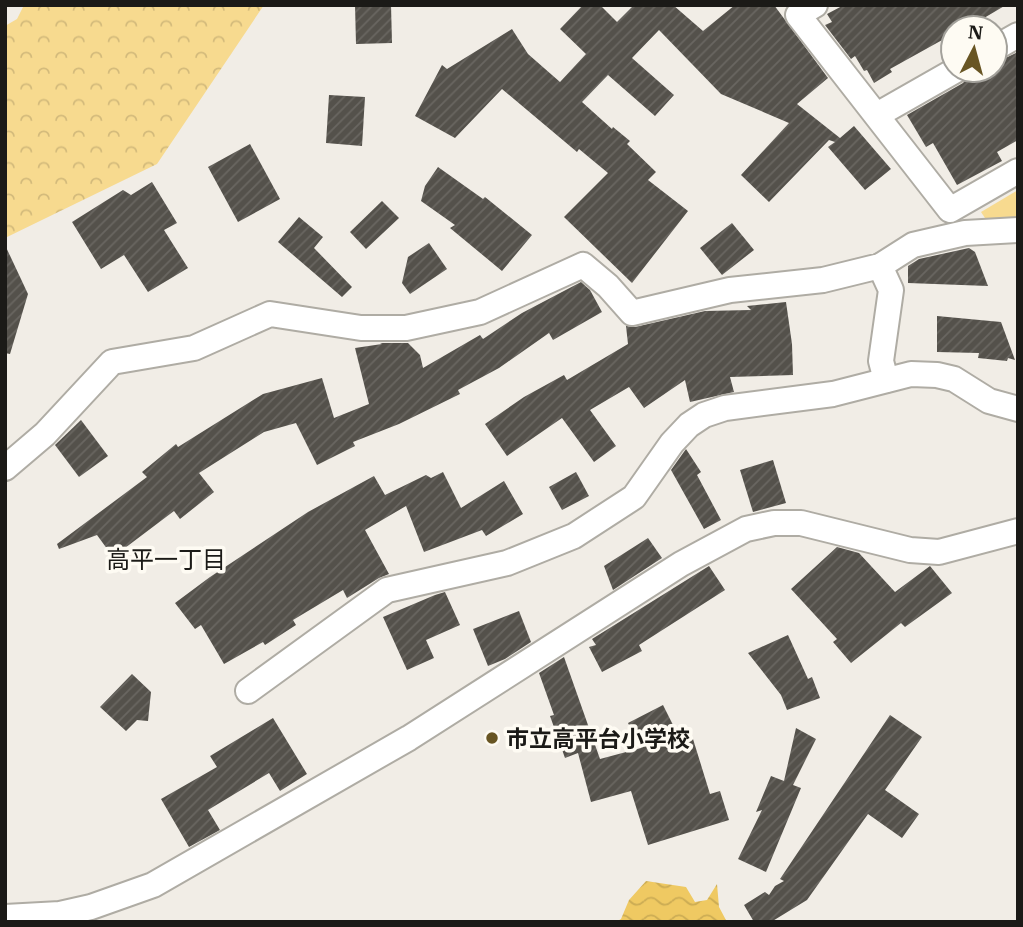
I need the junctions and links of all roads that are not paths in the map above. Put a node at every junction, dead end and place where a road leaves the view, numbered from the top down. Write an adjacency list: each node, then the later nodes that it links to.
1 (801, 8): 3 (street)
2 (939, 80): 3 (street)
3 (877, 115): 5 (street)
4 (1018, 172): 5 (street)
5 (950, 210): 7 (street)
6 (1018, 230): 7 (street)
7 (965, 233): 8 (street)
8 (880, 266): 9 (street); 11 (street)
9 (886, 380): 10 (street); 13 (street)
10 (1018, 409)
11 (5, 468)
12 (1018, 531): 14 (street)
13 (248, 691)
14 (5, 917)

